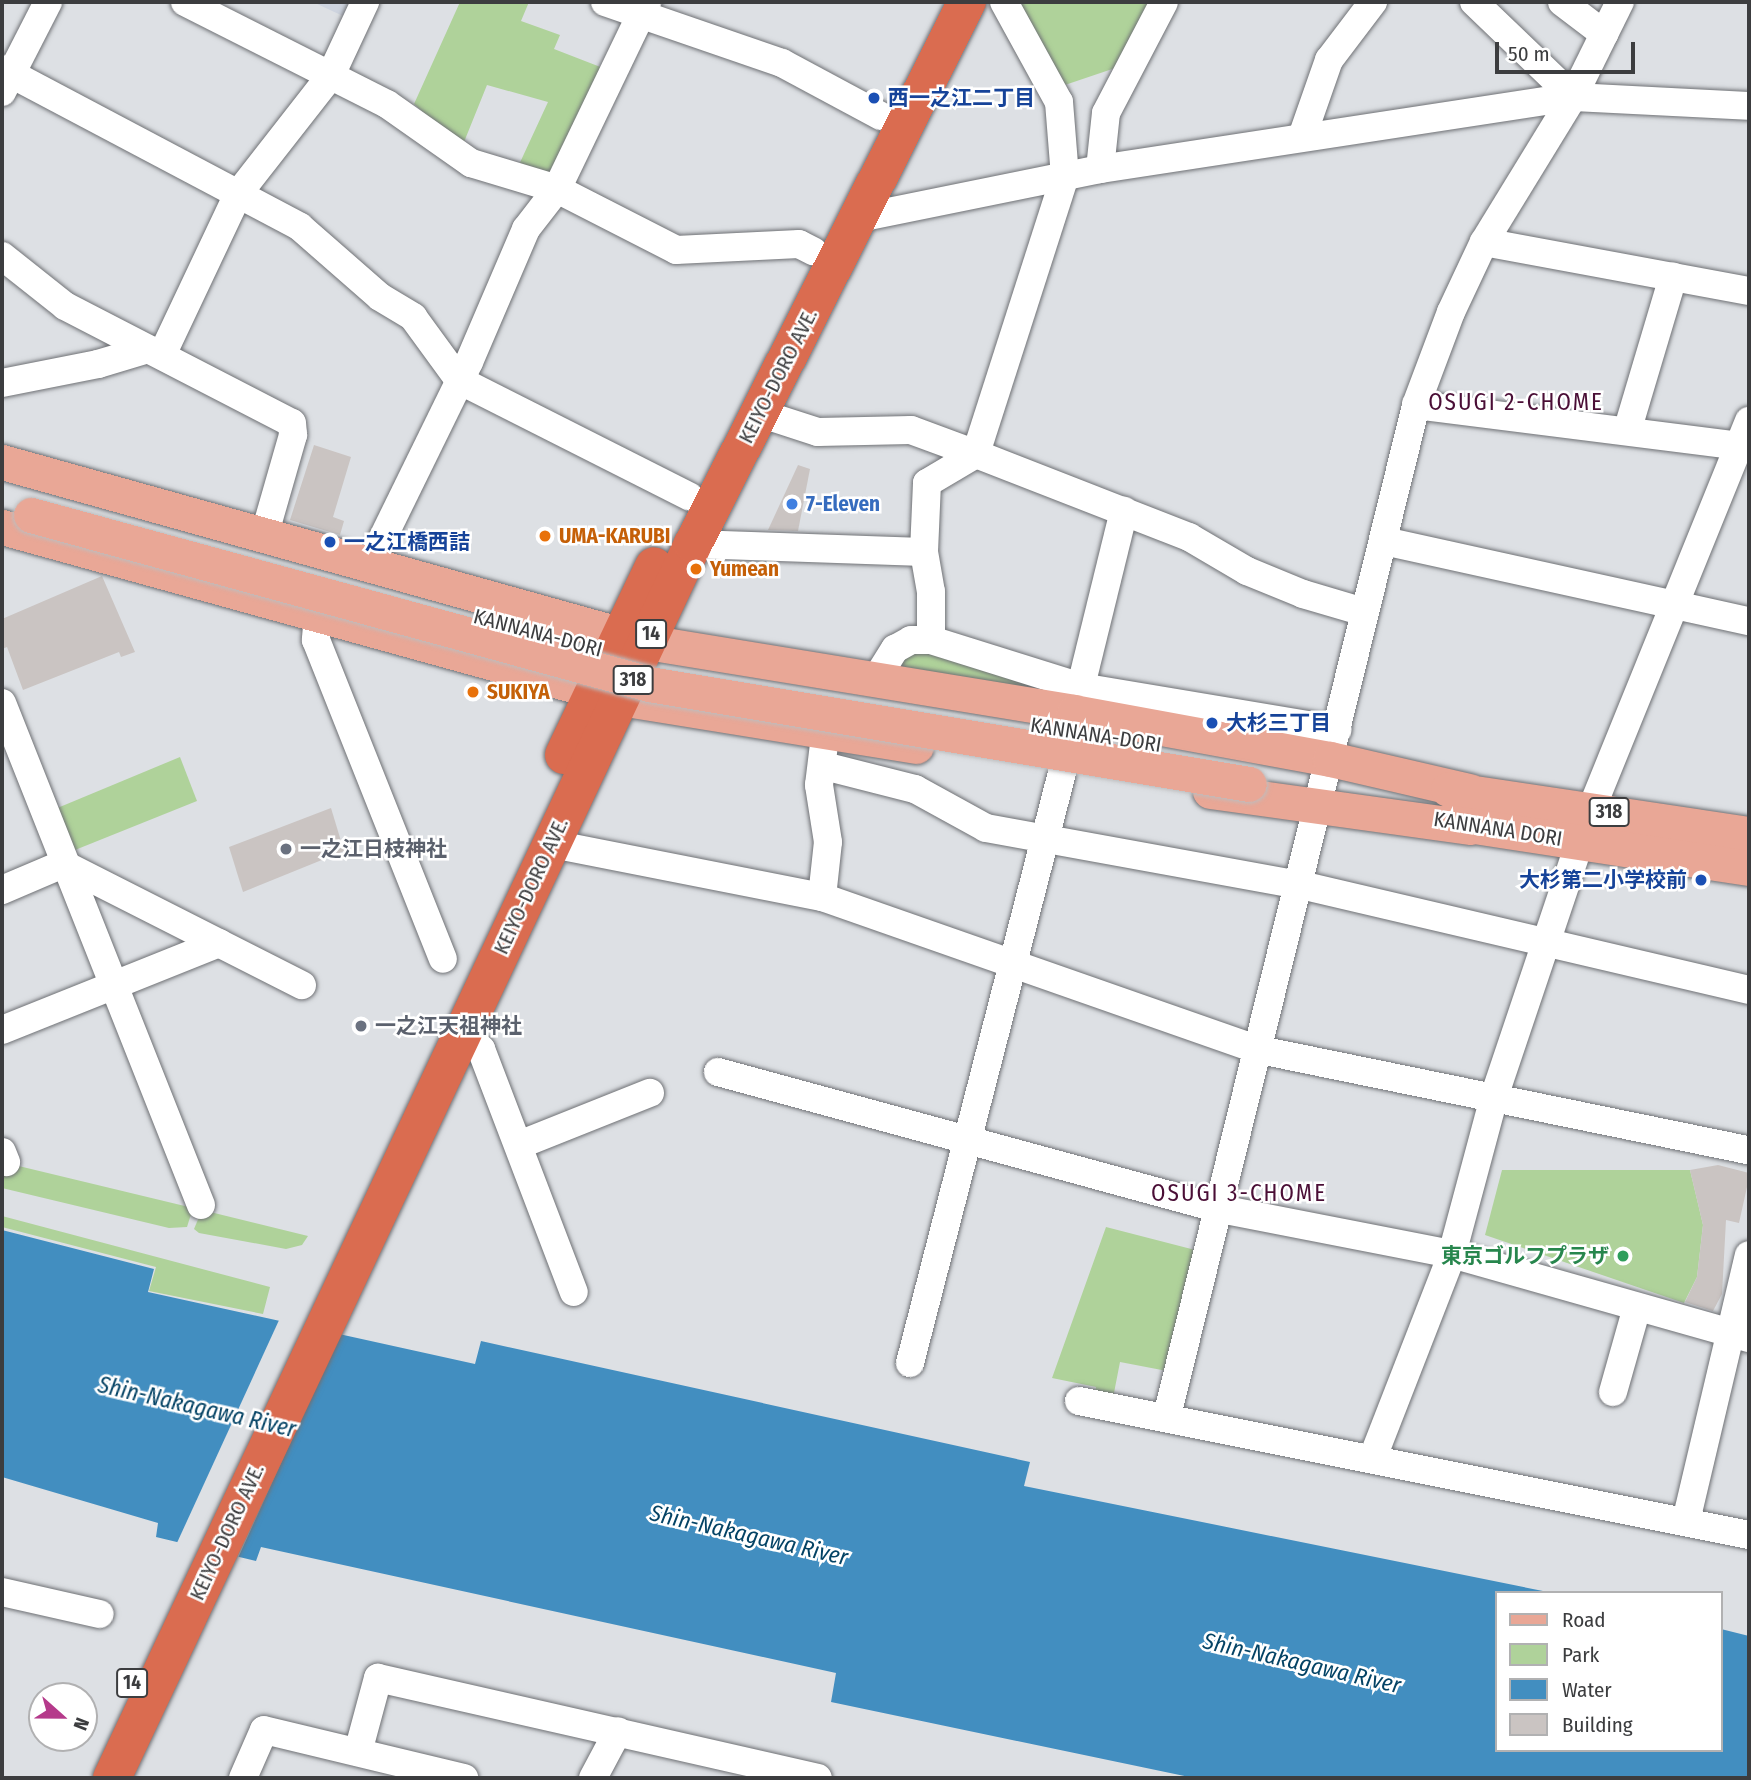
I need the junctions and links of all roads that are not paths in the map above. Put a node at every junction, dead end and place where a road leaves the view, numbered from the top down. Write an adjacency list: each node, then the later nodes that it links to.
1 (48, 2): 16 (street)
2 (185, 2): 15 (street)
3 (365, 2): 15 (street)
4 (605, 2): 13 (street)
5 (938, 2): 19 (highway, KEIYO-DORO AVE. / 14)
6 (967, 2): 25 (highway, KEIYO-DORO AVE. / 14)
7 (1004, 2): 22 (street)
8 (1164, 2): 21 (street)
9 (1373, 2): 20 (street)
10 (1474, 2): 17 (street)
11 (1562, 2): 14 (street)
12 (1620, 2): 14 (street)
13 (643, 8): 19 (street); 23 (street)
14 (1604, 34): 17 (street)
15 (331, 75): 23 (street); 24 (street)
16 (5, 78): 24 (street)
17 (1573, 97): 18 (street); 20 (street); 26 (street)
18 (1749, 106)
19 (881, 116): 27 (highway, KEIYO-DORO AVE. / 14)
20 (1303, 137): 21 (street)
21 (1100, 169): 22 (street)
22 (1065, 176): 25 (street); 38 (street)
23 (556, 189): 27 (street); 32 (street)
24 (238, 194): 31 (street); 32 (street)
25 (859, 218): 35 (highway, KEIYO-DORO AVE. / 14)
26 (1484, 242): 29 (street); 34 (street)
27 (813, 251): 41 (highway, KEIYO-DORO AVE. / 14)
28 (2, 256): 31 (street)
29 (1673, 277): 30 (street); 36 (street)
30 (1749, 291)
31 (155, 352): 33 (street); 44 (street)
32 (459, 380): 41 (street); 48 (street)
33 (2, 383)
34 (1416, 405): 36 (street); 45 (street)
35 (759, 413): 38 (street); 46 (highway, KEIYO-DORO AVE. / 14)
36 (1628, 428): 37 (street)
37 (1746, 438): 49 (street)
38 (976, 454): 42 (street); 47 (street)
39 (2, 462): 44 (main road)
40 (2, 482): 43 (main road, KANNANA-DORI / 318)
41 (690, 496): 53 (highway, KEIYO-DORO AVE. / 14)
42 (1124, 511): 50 (street); 57 (street)
43 (18, 512): 51 (main road, 318); 63 (main road, KANNANA-DORI / 318)
44 (264, 536): 48 (main road)
45 (1384, 541): 49 (street); 50 (street)
46 (693, 544): 47 (street); 53 (highway, KEIYO-DORO AVE. / 14)
47 (924, 552): 54 (street)
48 (369, 566): 53 (main road)
49 (1672, 604): 52 (street); 64 (street)
50 (1364, 612): 63 (street)
51 (318, 615): 56 (main road, 318); 76 (street)
52 (1749, 621)
53 (633, 639): 55 (main road); 56 (highway, KEIYO-DORO AVE. / 14)
54 (931, 640): 55 (street); 57 (street)
55 (876, 680): 57 (main road)
56 (607, 695): 59 (main road, 318); 68 (highway, KEIYO-DORO AVE. / 14); 94 (highway, KEIYO-DORO AVE. / 14)
57 (1078, 699): 63 (main road)
58 (2, 703): 60 (street)
59 (824, 731): 61 (street); 62 (main road, 318)
60 (12, 760): 69 (street)
61 (824, 766): 66 (street); 73 (street)
62 (1063, 769): 63 (main road, 318); 66 (street)
63 (1327, 773): 64 (main road, KANNANA DORI / 318); 67 (main road, KANNANA DORI / 318); 71 (street)
64 (1591, 810): 65 (main road, KANNANA DORI / 318)
65 (1749, 834)
66 (1047, 838): 71 (street); 77 (street)
67 (1580, 842): 70 (main road, KANNANA DORI / 318); 75 (street)
68 (552, 844): 73 (street); 82 (highway, KEIYO-DORO AVE. / 14)
69 (63, 864): 72 (street); 74 (street); 79 (street)
70 (1749, 868)
71 (1301, 885): 75 (street); 83 (street)
72 (2, 890)
73 (822, 897): 77 (street)
74 (219, 943): 78 (street); 79 (street)
75 (1546, 944): 80 (street); 86 (street)
76 (443, 959)
77 (1015, 967): 83 (street); 87 (street)
78 (302, 985)
79 (111, 987): 81 (street); 90 (street)
80 (1749, 990)
81 (2, 1030)
82 (460, 1036): 88 (street); 94 (highway, KEIYO-DORO AVE. / 14)
83 (1260, 1050): 86 (street); 91 (street)
84 (718, 1072): 87 (street)
85 (650, 1093): 88 (street)
86 (1494, 1097): 89 (street); 92 (street)
87 (968, 1141): 91 (street); 98 (street)
88 (519, 1145): 95 (street)
89 (1749, 1150)
90 (201, 1205)
91 (1220, 1209): 92 (street); 101 (street)
92 (1452, 1254): 96 (street); 102 (street)
93 (1749, 1255): 97 (street)
94 (337, 1271): 105 (highway, KEIYO-DORO AVE. / 14)
95 (575, 1292)
96 (1636, 1307): 97 (street); 99 (street)
97 (1740, 1336): 103 (street)
98 (910, 1363)
99 (1613, 1392)
100 (1079, 1401): 101 (street)
101 (1167, 1416): 102 (street)
102 (1373, 1457): 103 (street)
103 (1686, 1521): 104 (street)
104 (1749, 1535)
105 (188, 1589): 110 (highway, KEIYO-DORO AVE. / 14); 111 (highway, KEIYO-DORO AVE. / 14)
106 (2, 1592): 107 (street)
107 (100, 1614)
108 (618, 1731): 109 (street); 114 (street); 115 (street)
109 (358, 1752): 112 (street); 113 (street)
110 (88, 1778)
111 (112, 1778)
112 (243, 1778)
113 (464, 1778)
114 (593, 1778)
115 (818, 1778)

